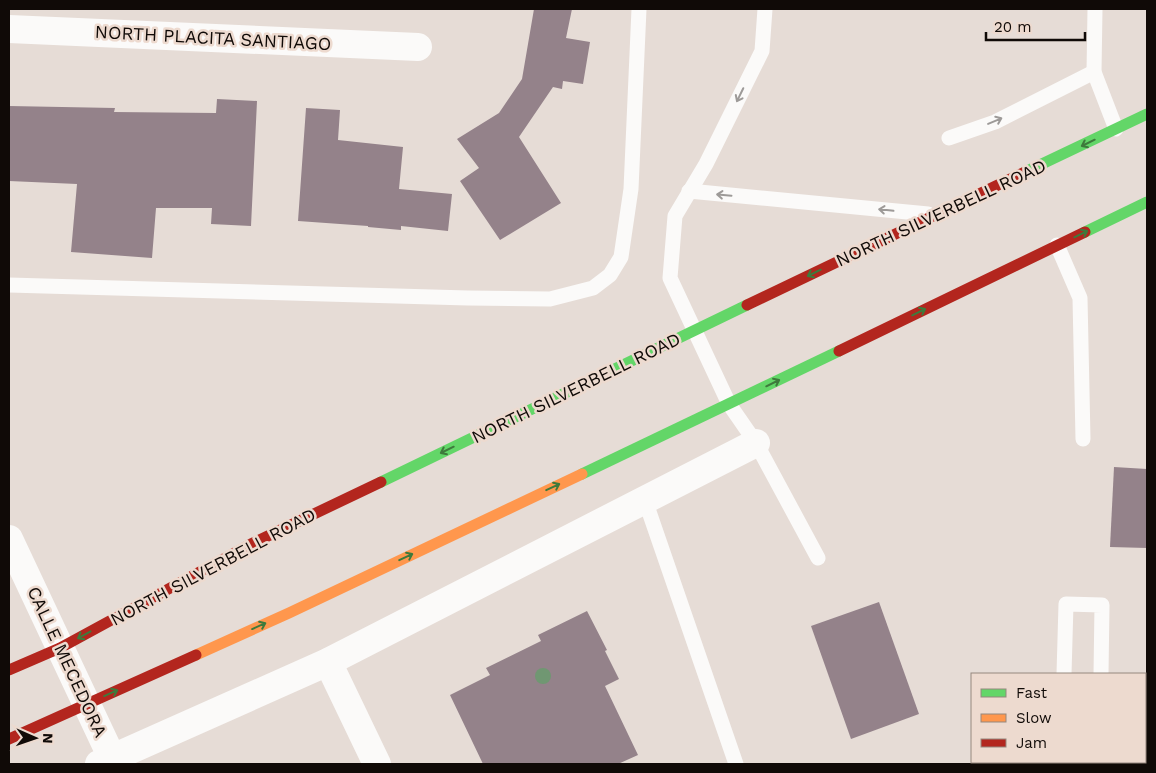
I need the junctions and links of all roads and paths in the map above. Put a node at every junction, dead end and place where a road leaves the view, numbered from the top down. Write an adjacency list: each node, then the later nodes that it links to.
1 (639, 9): 14 (lane)
2 (765, 9): 10 (lane, one-way to 10)
3 (1095, 9): 6 (lane)
4 (9, 29): 5 (street, NORTH PLACITA SANTIAGO)
5 (418, 47)
6 (1094, 72): 8 (lane); 9 (lane, one-way to 6)
7 (1147, 114): 8 (main road, NORTH SILVERBELL ROAD)
8 (1116, 129): 12 (main road, NORTH SILVERBELL ROAD, one-way to 12)
9 (949, 138)
10 (689, 191): 12 (lane, one-way to 10); 15 (lane)
11 (1147, 202): 13 (main road, one-way to 11)
12 (935, 215): 15 (main road, NORTH SILVERBELL ROAD, one-way to 15)
13 (1057, 246): 16 (main road, one-way to 13); 17 (lane)
14 (9, 285)
15 (694, 331): 16 (lane); 22 (main road, NORTH SILVERBELL ROAD, one-way to 22)
16 (729, 404): 18 (lane); 27 (main road, one-way to 16)
17 (1083, 439)
18 (756, 443): 19 (street); 21 (lane)
19 (645, 500): 23 (street); 31 (lane)
20 (9, 539): 22 (street, CALLE MECEDORA)
21 (818, 558)
22 (60, 648): 24 (main road, NORTH SILVERBELL ROAD); 27 (street, CALLE MECEDORA)
23 (328, 662): 29 (street); 30 (street)
24 (9, 670)
25 (1064, 673): 26 (lane)
26 (1101, 673)
27 (87, 703): 28 (main road); 29 (street, CALLE MECEDORA)
28 (14, 737)
29 (106, 761)
30 (377, 764)
31 (736, 764)

